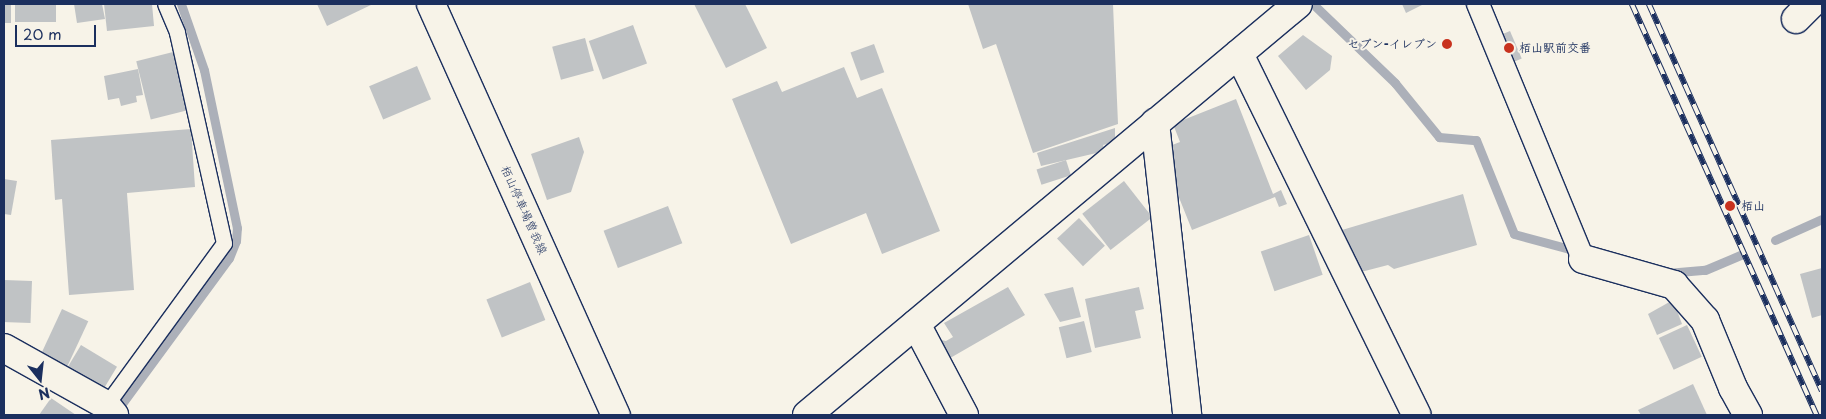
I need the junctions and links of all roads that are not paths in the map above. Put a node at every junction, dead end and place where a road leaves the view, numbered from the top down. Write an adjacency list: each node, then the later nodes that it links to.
1 (165, 4): 10 (lane)
2 (431, 4): 11 (street, 栢山停車場曽我線)
3 (1298, 4): 5 (street)
4 (1478, 4): 7 (street)
5 (1239, 54): 6 (street); 15 (street)
6 (1155, 123): 8 (street); 14 (street)
7 (1583, 259): 16 (street)
8 (916, 324): 12 (street); 13 (street)
9 (4, 348): 10 (street)
10 (110, 410)
11 (616, 415)
12 (807, 415)
13 (964, 415)
14 (1187, 415)
15 (1417, 415)
16 (1748, 415)

